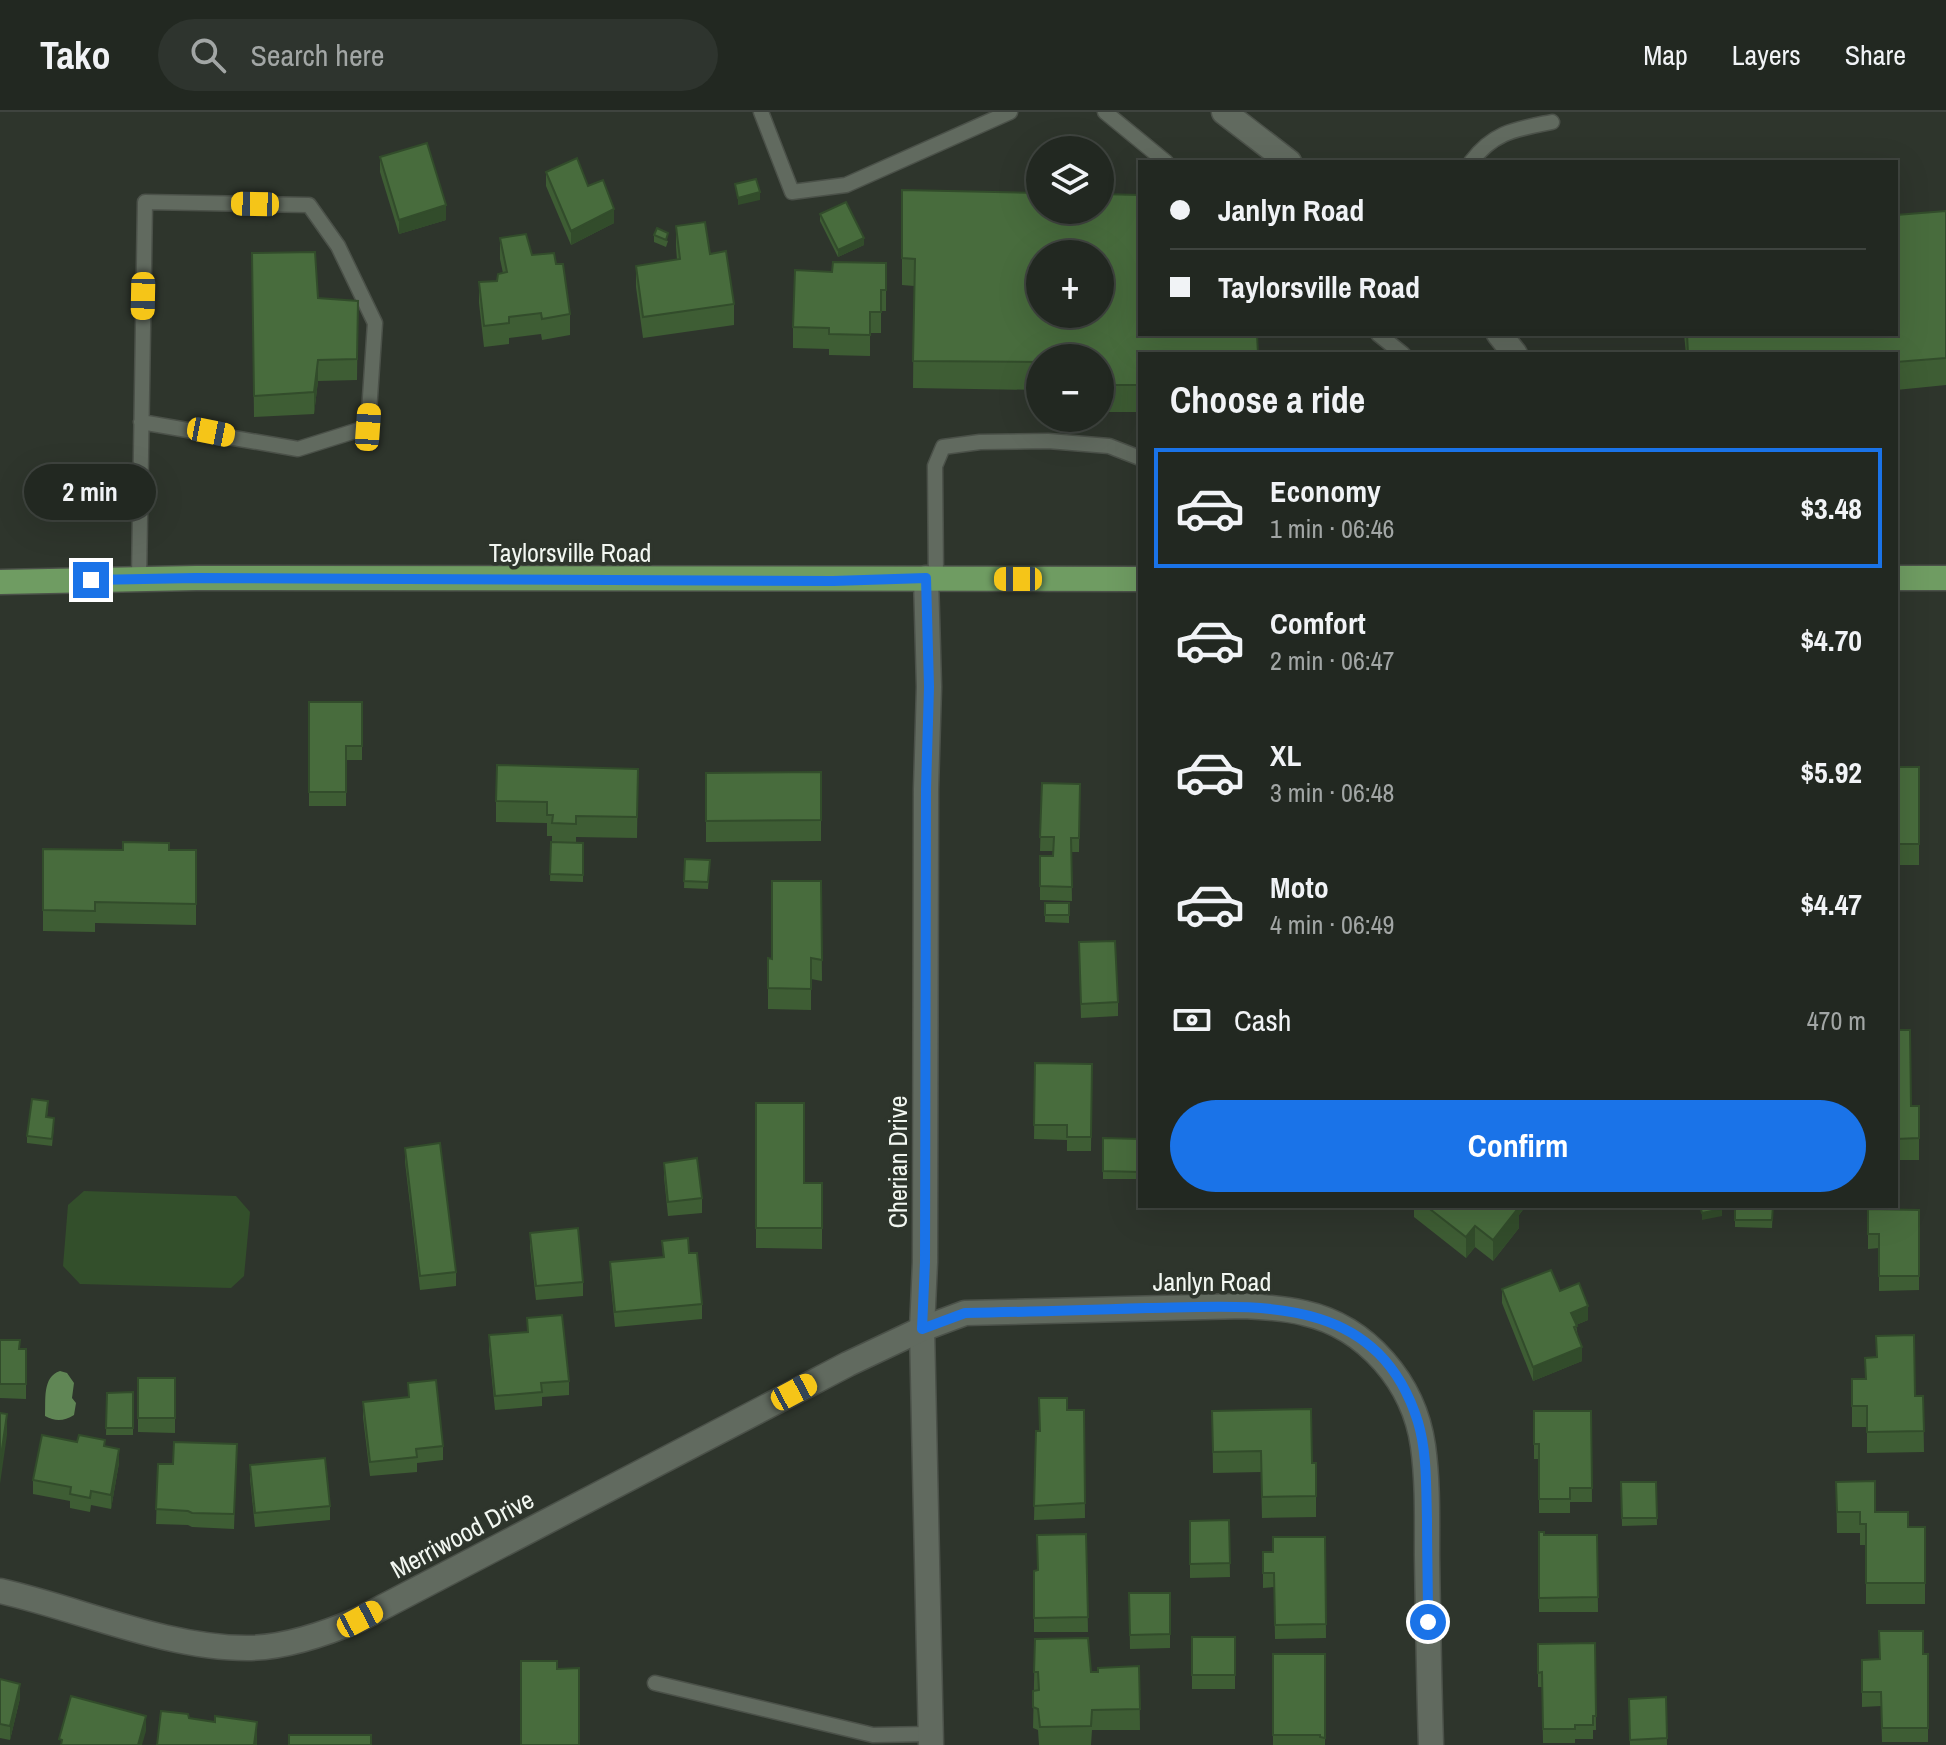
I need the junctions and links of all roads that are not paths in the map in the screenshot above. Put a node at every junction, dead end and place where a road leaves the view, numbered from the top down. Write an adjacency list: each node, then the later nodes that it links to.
1 (761, 112): 2 (lane)
2 (1010, 112)
3 (1105, 112): 6 (lane)
4 (1224, 112): 7 (street)
5 (1552, 122): 8 (lane)
6 (1164, 160)
7 (1286, 160)
8 (1472, 160)
9 (1380, 336): 11 (lane)
10 (1501, 336): 12 (street)
11 (1400, 352)
12 (1513, 352)
13 (141, 422): 13 (lane); 18 (lane)
14 (1138, 457): 15 (lane)
15 (931, 578): 18 (main road, Taylorsville Road); 19 (main road, Taylorsville Road); 21 (street, Cherian Drive)
16 (1898, 578): 17 (main road)
17 (1946, 578)
18 (139, 579): 20 (main road, Taylorsville Road)
19 (1138, 579)
20 (0, 582)
21 (922, 1329): 22 (street, Merriwood Drive); 24 (street, Cherian Drive); 25 (street, Janlyn Road)
22 (0, 1591)
23 (655, 1683): 24 (lane)
24 (930, 1739)
25 (1431, 1745)

